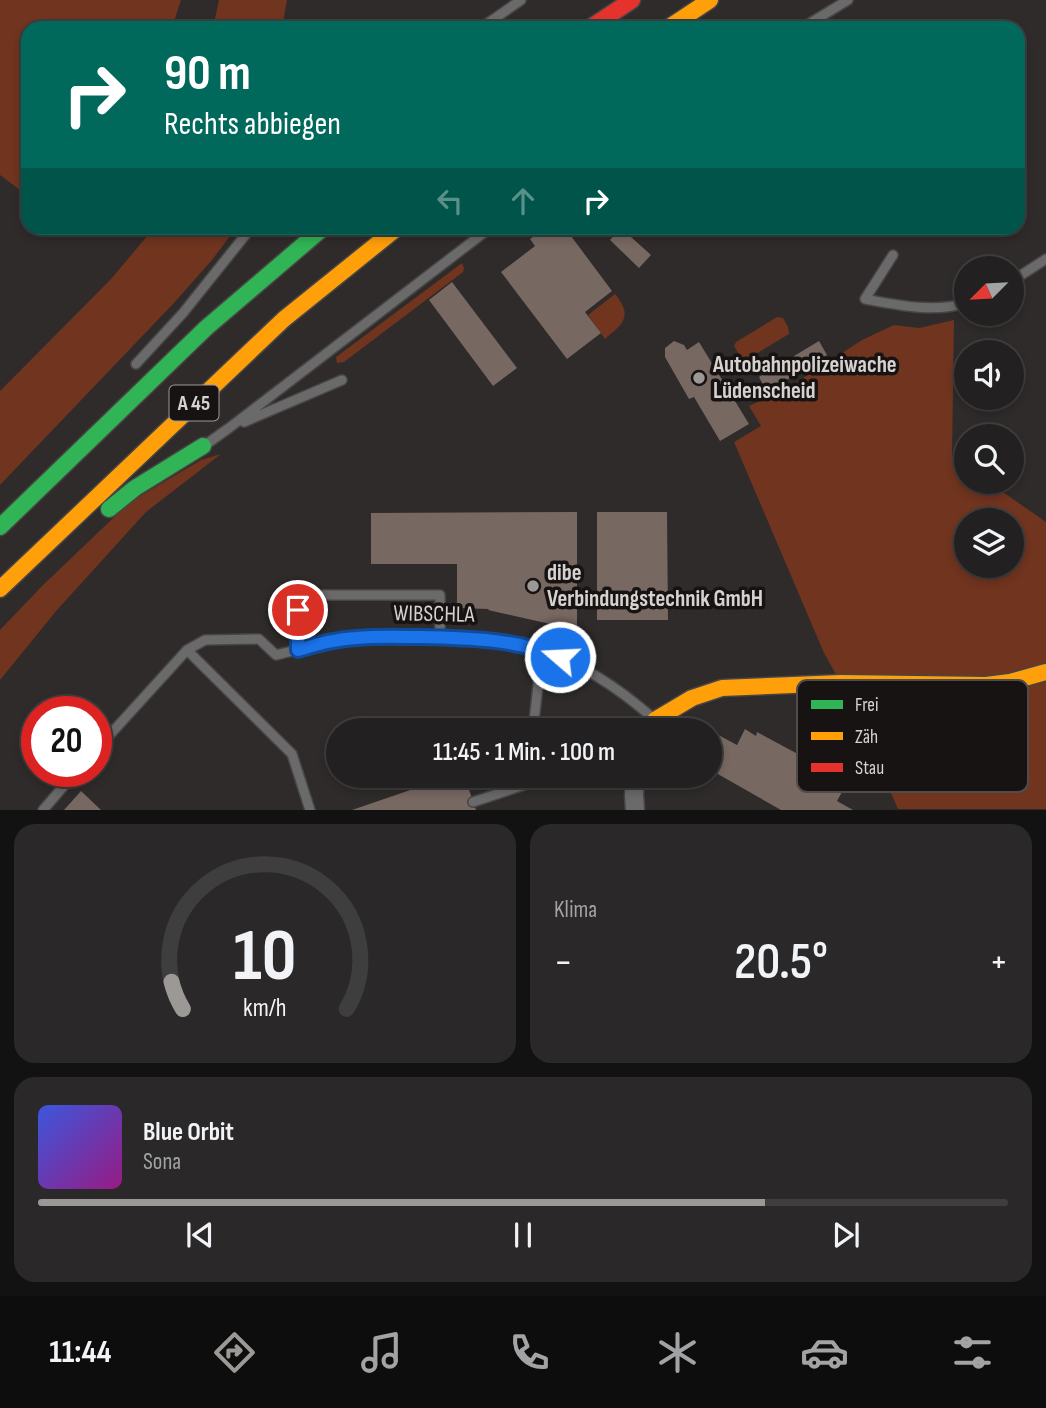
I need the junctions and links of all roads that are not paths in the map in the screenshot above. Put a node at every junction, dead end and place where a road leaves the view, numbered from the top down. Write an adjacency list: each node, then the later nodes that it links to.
1 (521, 0): 5 (lane)
2 (632, 0): 6 (main road)
3 (710, 0): 7 (main road)
4 (848, 0): 8 (lane)
5 (491, 21)
6 (600, 21)
7 (678, 21)
8 (814, 21)
9 (245, 235): 17 (lane)
10 (315, 235): 24 (main road, A 45)
11 (388, 235): 25 (main road, A 45)
12 (480, 235): 20 (lane)
13 (894, 255): 16 (lane)
14 (1046, 259): 15 (lane)
15 (1024, 273)
16 (954, 305)
17 (136, 364): 18 (main road)
18 (122, 378)
19 (342, 380): 20 (lane)
20 (229, 428): 21 (lane)
21 (203, 446): 26 (main road)
22 (18, 489): 23 (main road)
23 (0, 510)
24 (0, 527)
25 (0, 589)
26 (0, 595)
27 (440, 637): 29 (lane, WIBSCHLA); 29 (lane); 30 (lane, WIBSCHLA)
28 (187, 650): 29 (lane, WIBSCHLA); 37 (lane); 43 (lane)
29 (298, 650)
30 (542, 650): 34 (lane); 35 (lane, WIBSCHLA)
31 (1046, 672): 32 (main road, WIBSCHLA)
32 (1017, 680)
33 (797, 684): 36 (main road, WIBSCHLA)
34 (534, 718)
35 (646, 718)
36 (664, 718)
37 (112, 732)
38 (63, 787): 42 (lane)
39 (515, 788): 41 (lane)
40 (635, 788): 44 (street)
41 (473, 802)
42 (43, 810)
43 (310, 810)
44 (635, 810)

